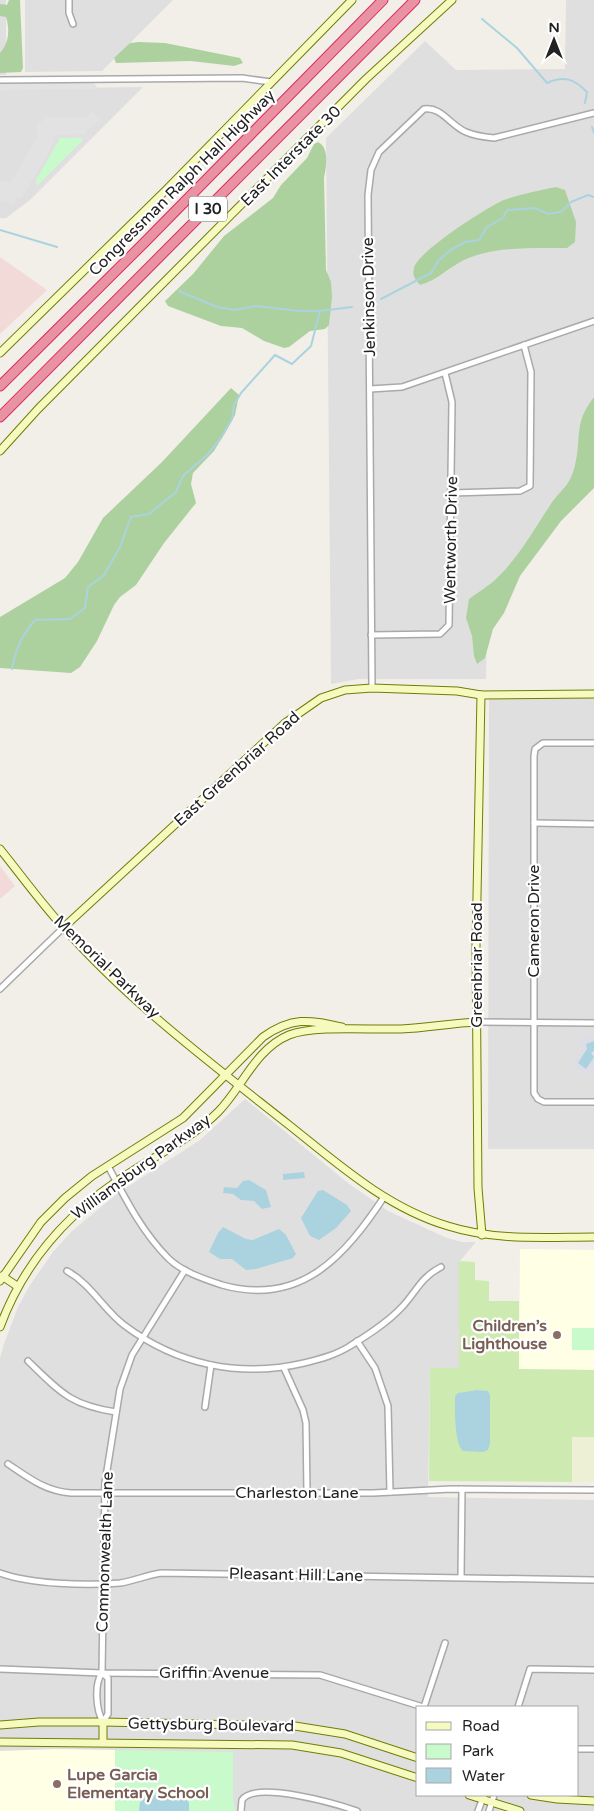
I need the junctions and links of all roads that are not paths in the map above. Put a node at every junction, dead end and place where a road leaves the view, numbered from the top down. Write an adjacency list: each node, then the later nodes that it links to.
1 (69, 0): 6 (street)
2 (352, 0): 8 (street)
3 (384, 0): 14 (highway, Congressman Ralph Hall Highway / I 30)
4 (415, 0): 16 (highway, I 30)
5 (452, 0): 17 (street, East Interstate 30)
6 (73, 24)
7 (0, 80): 8 (street)
8 (271, 82): 12 (street)
9 (594, 113): 15 (street, Jenkinson Drive)
10 (594, 321): 11 (street)
11 (524, 345): 13 (street); 18 (street)
12 (0, 353)
13 (445, 372): 15 (street); 18 (street, Wentworth Drive)
14 (0, 386)
15 (370, 389): 19 (street, Jenkinson Drive)
16 (0, 416)
17 (0, 451)
18 (452, 493): 19 (street, Wentworth Drive)
19 (371, 635): 20 (street, Jenkinson Drive)
20 (372, 688): 22 (street, East Greenbriar Road); 27 (street, East Greenbriar Road)
21 (594, 694): 22 (street, East Greenbriar Road)
22 (481, 695): 29 (street, Greenbriar Road)
23 (594, 743): 24 (street, Cameron Drive)
24 (534, 823): 25 (street); 30 (street, Cameron Drive)
25 (594, 824)
26 (0, 849): 27 (street, Memorial Parkway)
27 (63, 928): 28 (street); 33 (street, Memorial Parkway)
28 (0, 988)
29 (476, 1022): 30 (street); 32 (street, Williamsburg Parkway); 39 (street, Greenbriar Road)
30 (534, 1023): 31 (street); 35 (street, Cameron Drive)
31 (594, 1023)
32 (352, 1030): 33 (street, Williamsburg Parkway); 34 (street, Williamsburg Parkway)
33 (226, 1075): 34 (street, Memorial Parkway); 36 (street, Williamsburg Parkway)
34 (240, 1086): 37 (street, Williamsburg Parkway); 38 (street)
35 (594, 1102)
36 (108, 1166): 37 (street); 44 (street, Williamsburg Parkway)
37 (117, 1182): 42 (street); 45 (street, Williamsburg Parkway)
38 (384, 1197): 39 (street); 42 (street)
39 (482, 1235): 40 (street)
40 (594, 1237)
41 (441, 1267): 48 (street)
42 (185, 1270): 47 (street, Commonwealth Lane)
43 (67, 1271): 47 (street)
44 (1, 1277): 45 (street)
45 (18, 1286): 46 (street, Williamsburg Parkway)
46 (0, 1327)
47 (143, 1337): 50 (street); 53 (street, Commonwealth Lane)
48 (357, 1342): 51 (street); 58 (street)
49 (28, 1360): 53 (street)
50 (211, 1365): 51 (street); 52 (street)
51 (284, 1368): 57 (street)
52 (205, 1407)
53 (116, 1412): 59 (street, Commonwealth Lane)
54 (8, 1464): 59 (street, Charleston Lane)
55 (462, 1489): 56 (street, Charleston Lane); 58 (street, Charleston Lane); 61 (street)
56 (594, 1490)
57 (307, 1492): 58 (street, Charleston Lane); 59 (street, Charleston Lane)
58 (390, 1492)
59 (105, 1494): 63 (street, Commonwealth Lane)
60 (0, 1572): 63 (street, Pleasant Hill Lane)
61 (461, 1577): 62 (street, Pleasant Hill Lane); 63 (street, Pleasant Hill Lane)
62 (594, 1580)
63 (103, 1583): 67 (street, Commonwealth Lane)
64 (445, 1643): 69 (street)
65 (0, 1669): 67 (street, Griffin Avenue)
66 (594, 1670): 70 (street)
67 (102, 1673): 68 (street, Griffin Avenue); 71 (street, Commonwealth Lane); 71 (street, Commonwealth Lane)
68 (421, 1706)
69 (424, 1706)
70 (518, 1706)
71 (103, 1722): 72 (street, Gettysburg Boulevard); 74 (street); 77 (street, Gettysburg Boulevard)
72 (0, 1725)
73 (0, 1742): 74 (street, Gettysburg Boulevard)
74 (103, 1742): 78 (street, Gettysburg Boulevard)
75 (579, 1749): 76 (street)
76 (594, 1750)
77 (416, 1757)
78 (416, 1777)
79 (494, 1796): 83 (street)
80 (537, 1796): 82 (street)
81 (483, 1797): 83 (street); 86 (street)
82 (594, 1801)
83 (492, 1802): 87 (street); 88 (street)
84 (241, 1811): 85 (street)
85 (356, 1811)
86 (478, 1811)
87 (489, 1811)
88 (520, 1811)

